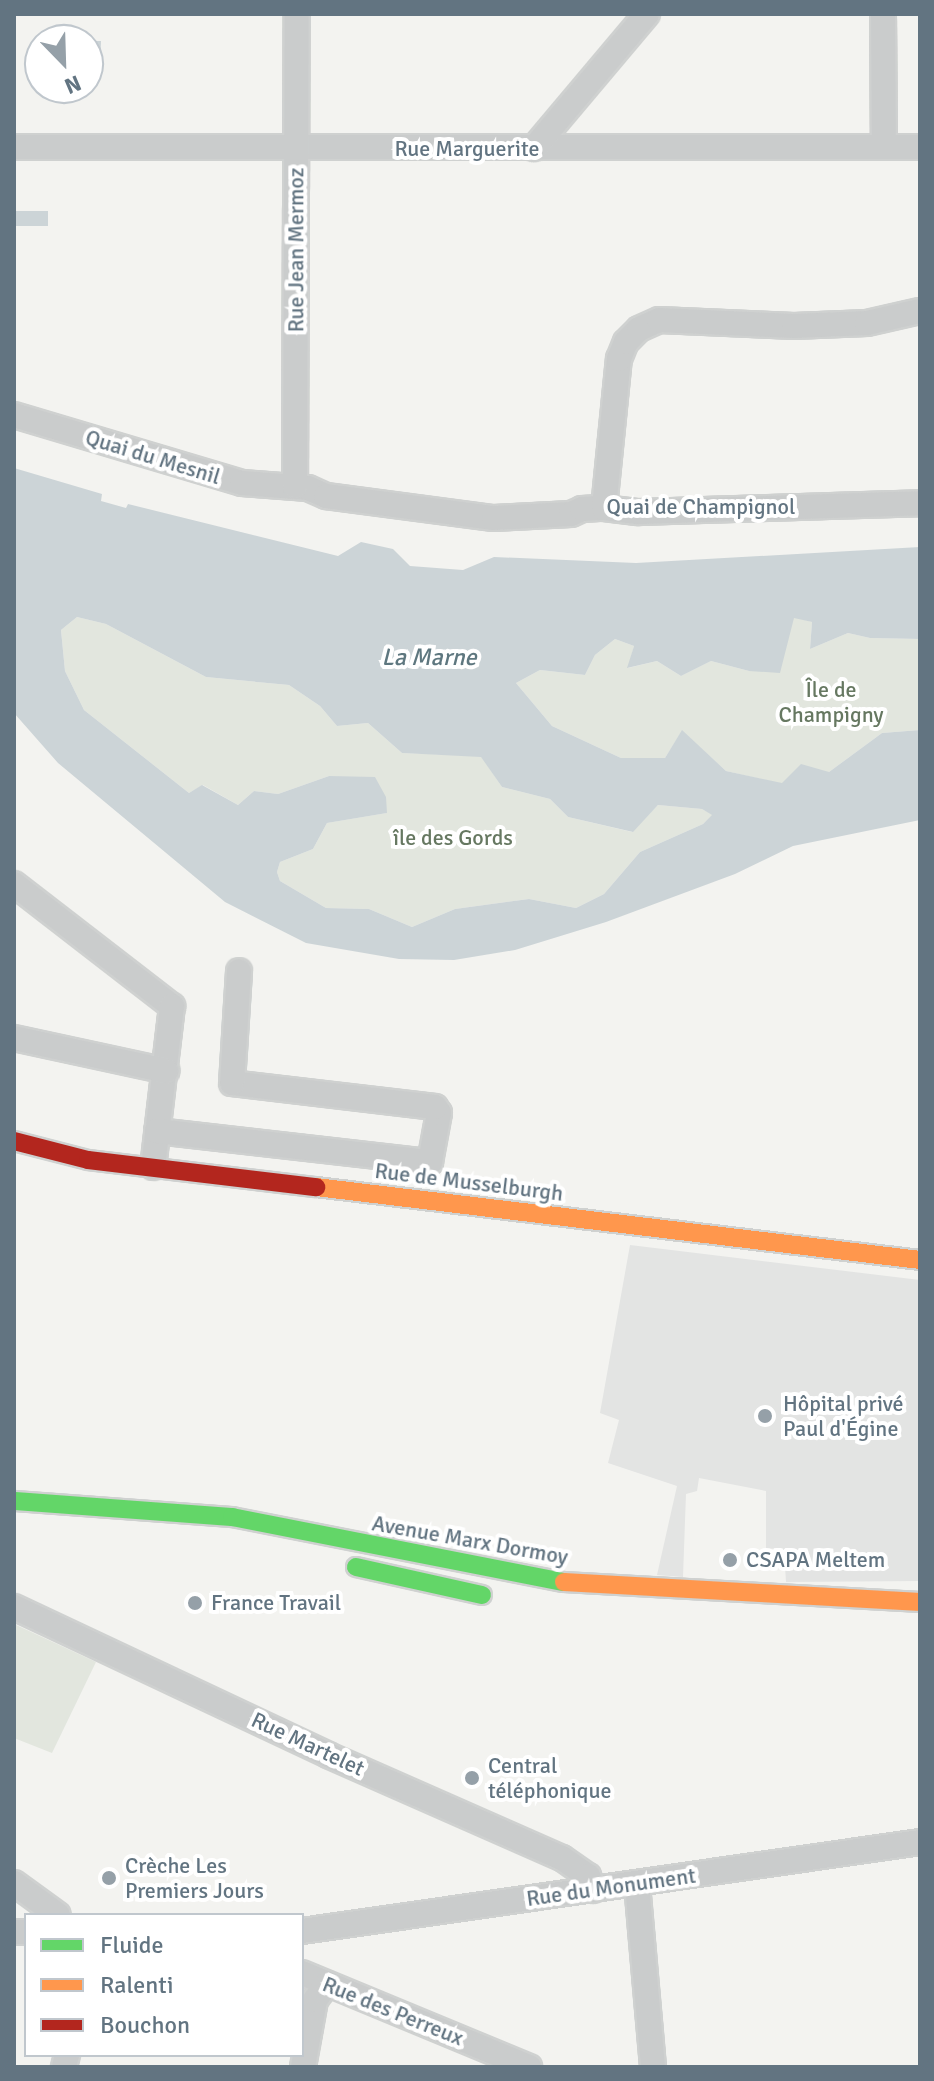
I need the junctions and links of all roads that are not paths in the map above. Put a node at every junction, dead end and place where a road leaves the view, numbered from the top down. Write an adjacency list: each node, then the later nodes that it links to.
1 (297, 14): 8 (street, Rue Jean Mermoz)
2 (647, 14): 7 (street)
3 (883, 14): 5 (street)
4 (14, 147): 8 (street, Rue Marguerite)
5 (884, 147): 6 (street, Rue Marguerite); 7 (street, Rue Marguerite)
6 (920, 147)
7 (534, 148): 8 (street, Rue Marguerite)
8 (297, 149): 11 (street, Rue Jean Mermoz)
9 (920, 311): 13 (street)
10 (14, 415): 11 (street, Quai du Mesnil)
11 (295, 486): 13 (street, Quai de Champignol)
12 (920, 503): 13 (street, Quai de Champignol)
13 (604, 508)
14 (14, 884): 17 (street)
15 (239, 971): 20 (street)
16 (14, 1038): 17 (street)
17 (166, 1071): 18 (street)
18 (157, 1131): 20 (street); 21 (street)
19 (14, 1141): 21 (main road, Rue de Musselburgh)
20 (417, 1162): 22 (street)
21 (153, 1167): 22 (main road, Rue de Musselburgh)
22 (410, 1199): 23 (main road, Rue de Musselburgh)
23 (920, 1260)
24 (14, 1501): 27 (main road, Avenue Marx Dormoy)
25 (331, 1561): 26 (main road)
26 (504, 1599)
27 (920, 1602)
28 (14, 1607): 32 (street, Rue Martelet)
29 (920, 1842): 31 (street, Rue du Monument)
30 (14, 1883): 33 (street)
31 (637, 1884): 32 (street, Rue du Monument); 39 (street)
32 (593, 1890): 34 (street, Rue du Monument)
33 (55, 1913)
34 (304, 1931)
35 (304, 1974): 36 (street, Rue des Perreux)
36 (327, 1984): 37 (street); 38 (street, Rue des Perreux)
37 (303, 2067)
38 (529, 2067)
39 (653, 2067)

